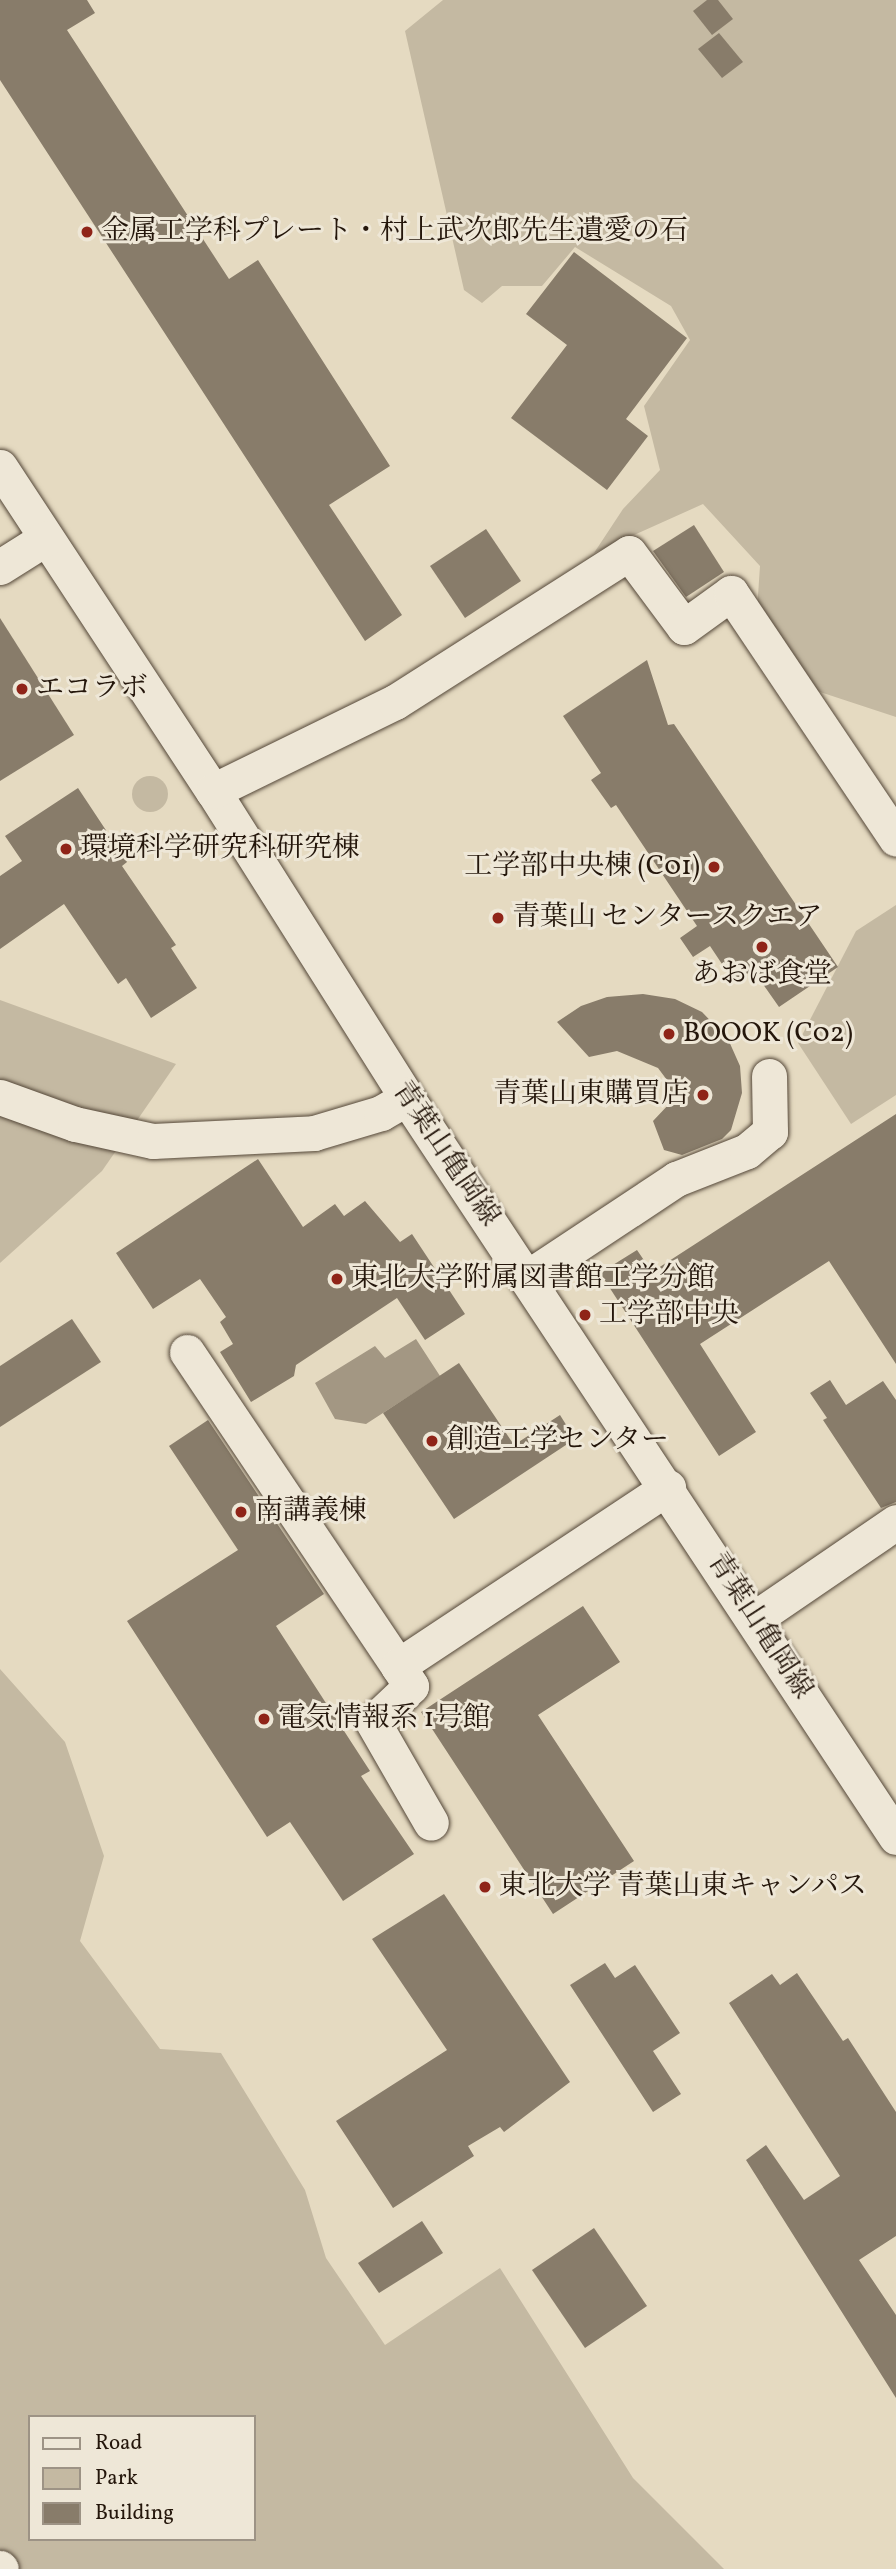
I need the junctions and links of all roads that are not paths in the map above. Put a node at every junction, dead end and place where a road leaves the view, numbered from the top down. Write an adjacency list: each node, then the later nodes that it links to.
1 (0, 467): 2 (street, 青葉山亀岡線)
2 (46, 538): 3 (street); 4 (street, 青葉山亀岡線)
3 (0, 567)
4 (213, 791): 5 (street); 8 (street, 青葉山亀岡線)
5 (896, 839)
6 (769, 1076): 9 (street)
7 (0, 1097): 8 (street)
8 (407, 1098): 9 (street, 青葉山亀岡線)
9 (528, 1277): 11 (street, 青葉山亀岡線)
10 (187, 1352): 14 (street)
11 (668, 1487): 13 (street, 青葉山亀岡線); 14 (street)
12 (896, 1522): 13 (street)
13 (754, 1619): 16 (street, 青葉山亀岡線)
14 (398, 1666): 15 (street)
15 (431, 1824)
16 (896, 1837)

